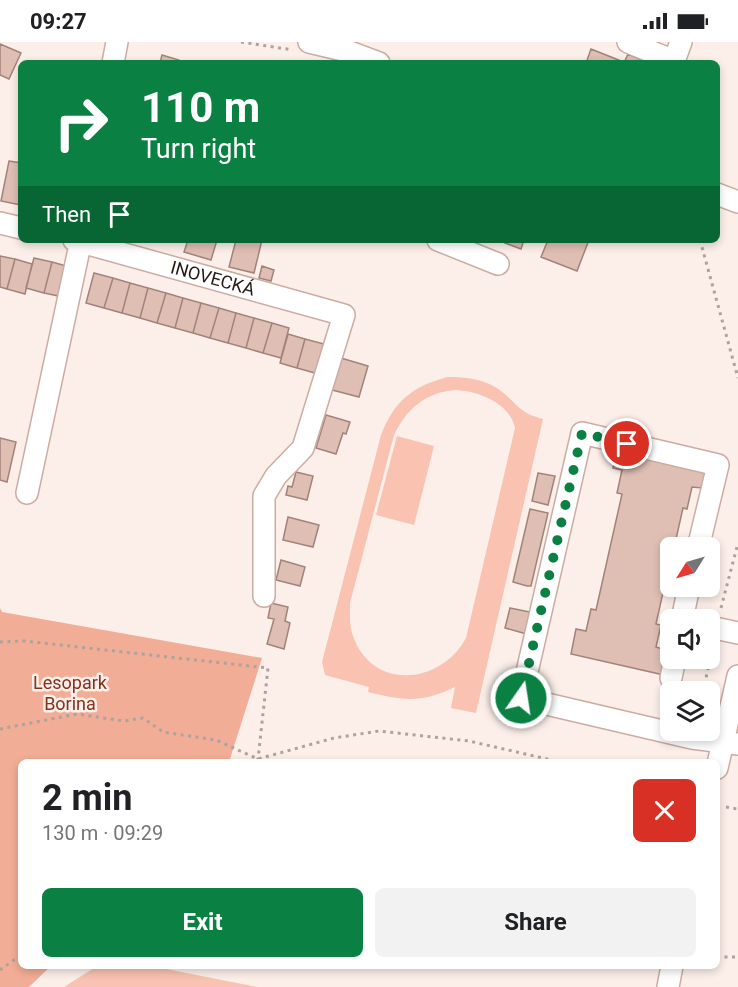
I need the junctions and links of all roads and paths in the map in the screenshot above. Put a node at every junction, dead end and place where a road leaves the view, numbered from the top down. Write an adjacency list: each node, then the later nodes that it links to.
1 (117, 42): 6 (street)
2 (309, 42): 5 (street)
3 (628, 42): 8 (street)
4 (681, 42): 9 (street)
5 (345, 57): 7 (street)
6 (114, 60)
7 (362, 60)
8 (672, 60)
9 (674, 60)
10 (720, 196): 11 (street)
11 (738, 202)
12 (0, 223): 13 (street)
13 (18, 227)
14 (78, 243): 20 (street, INOVECKÁ)
15 (90, 243): 23 (street, INOVECKÁ)
16 (446, 243): 18 (street)
17 (701, 243): 19 (path)
18 (498, 264)
19 (738, 378)
20 (27, 493)
21 (701, 537): 30 (street)
22 (738, 543): 24 (path)
23 (264, 596)
24 (722, 608)
25 (738, 633): 26 (street)
26 (720, 634)
27 (0, 642): 32 (path)
28 (736, 688): 30 (street)
29 (0, 729): 31 (path)
30 (730, 743): 35 (street)
31 (255, 759)
32 (257, 759)
33 (260, 759): 34 (path)
34 (547, 759)
35 (720, 762)
36 (726, 807): 37 (path)
37 (737, 810)
38 (18, 957): 42 (path)
39 (720, 957): 40 (path)
40 (738, 957)
41 (671, 969): 43 (street)
42 (0, 970)
43 (668, 987)

